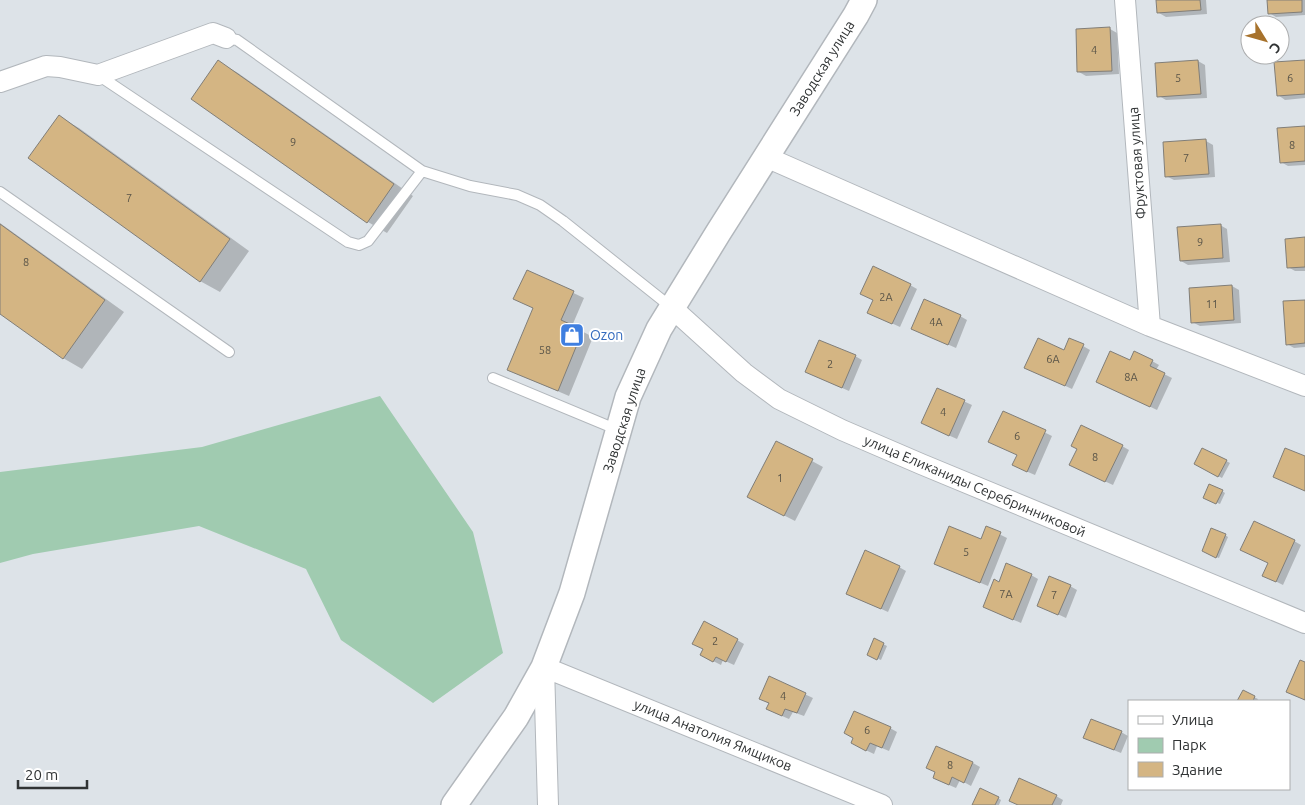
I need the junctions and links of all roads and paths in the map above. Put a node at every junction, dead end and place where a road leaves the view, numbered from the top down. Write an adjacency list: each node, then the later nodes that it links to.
1 (864, 0): 6 (street, Заводская улица)
2 (1125, 0): 10 (street, Фруктовая улица)
3 (226, 38): 4 (street); 7 (lane)
4 (98, 75): 5 (street); 7 (lane)
5 (0, 82)
6 (766, 157): 9 (street, Заводская улица); 10 (street)
7 (422, 171): 9 (lane)
8 (0, 192): 11 (lane)
9 (671, 307): 14 (street, Заводская улица); 15 (street, улица Еликаниды Серебринниковой)
10 (1150, 326): 13 (street)
11 (229, 352)
12 (493, 378): 14 (lane)
13 (1305, 386)
14 (618, 430): 16 (street, Заводская улица)
15 (1305, 623)
16 (544, 666): 17 (street, Заводская улица); 18 (street); 19 (street, улица Анатолия Ямщиков)
17 (454, 805)
18 (548, 805)
19 (882, 805)

